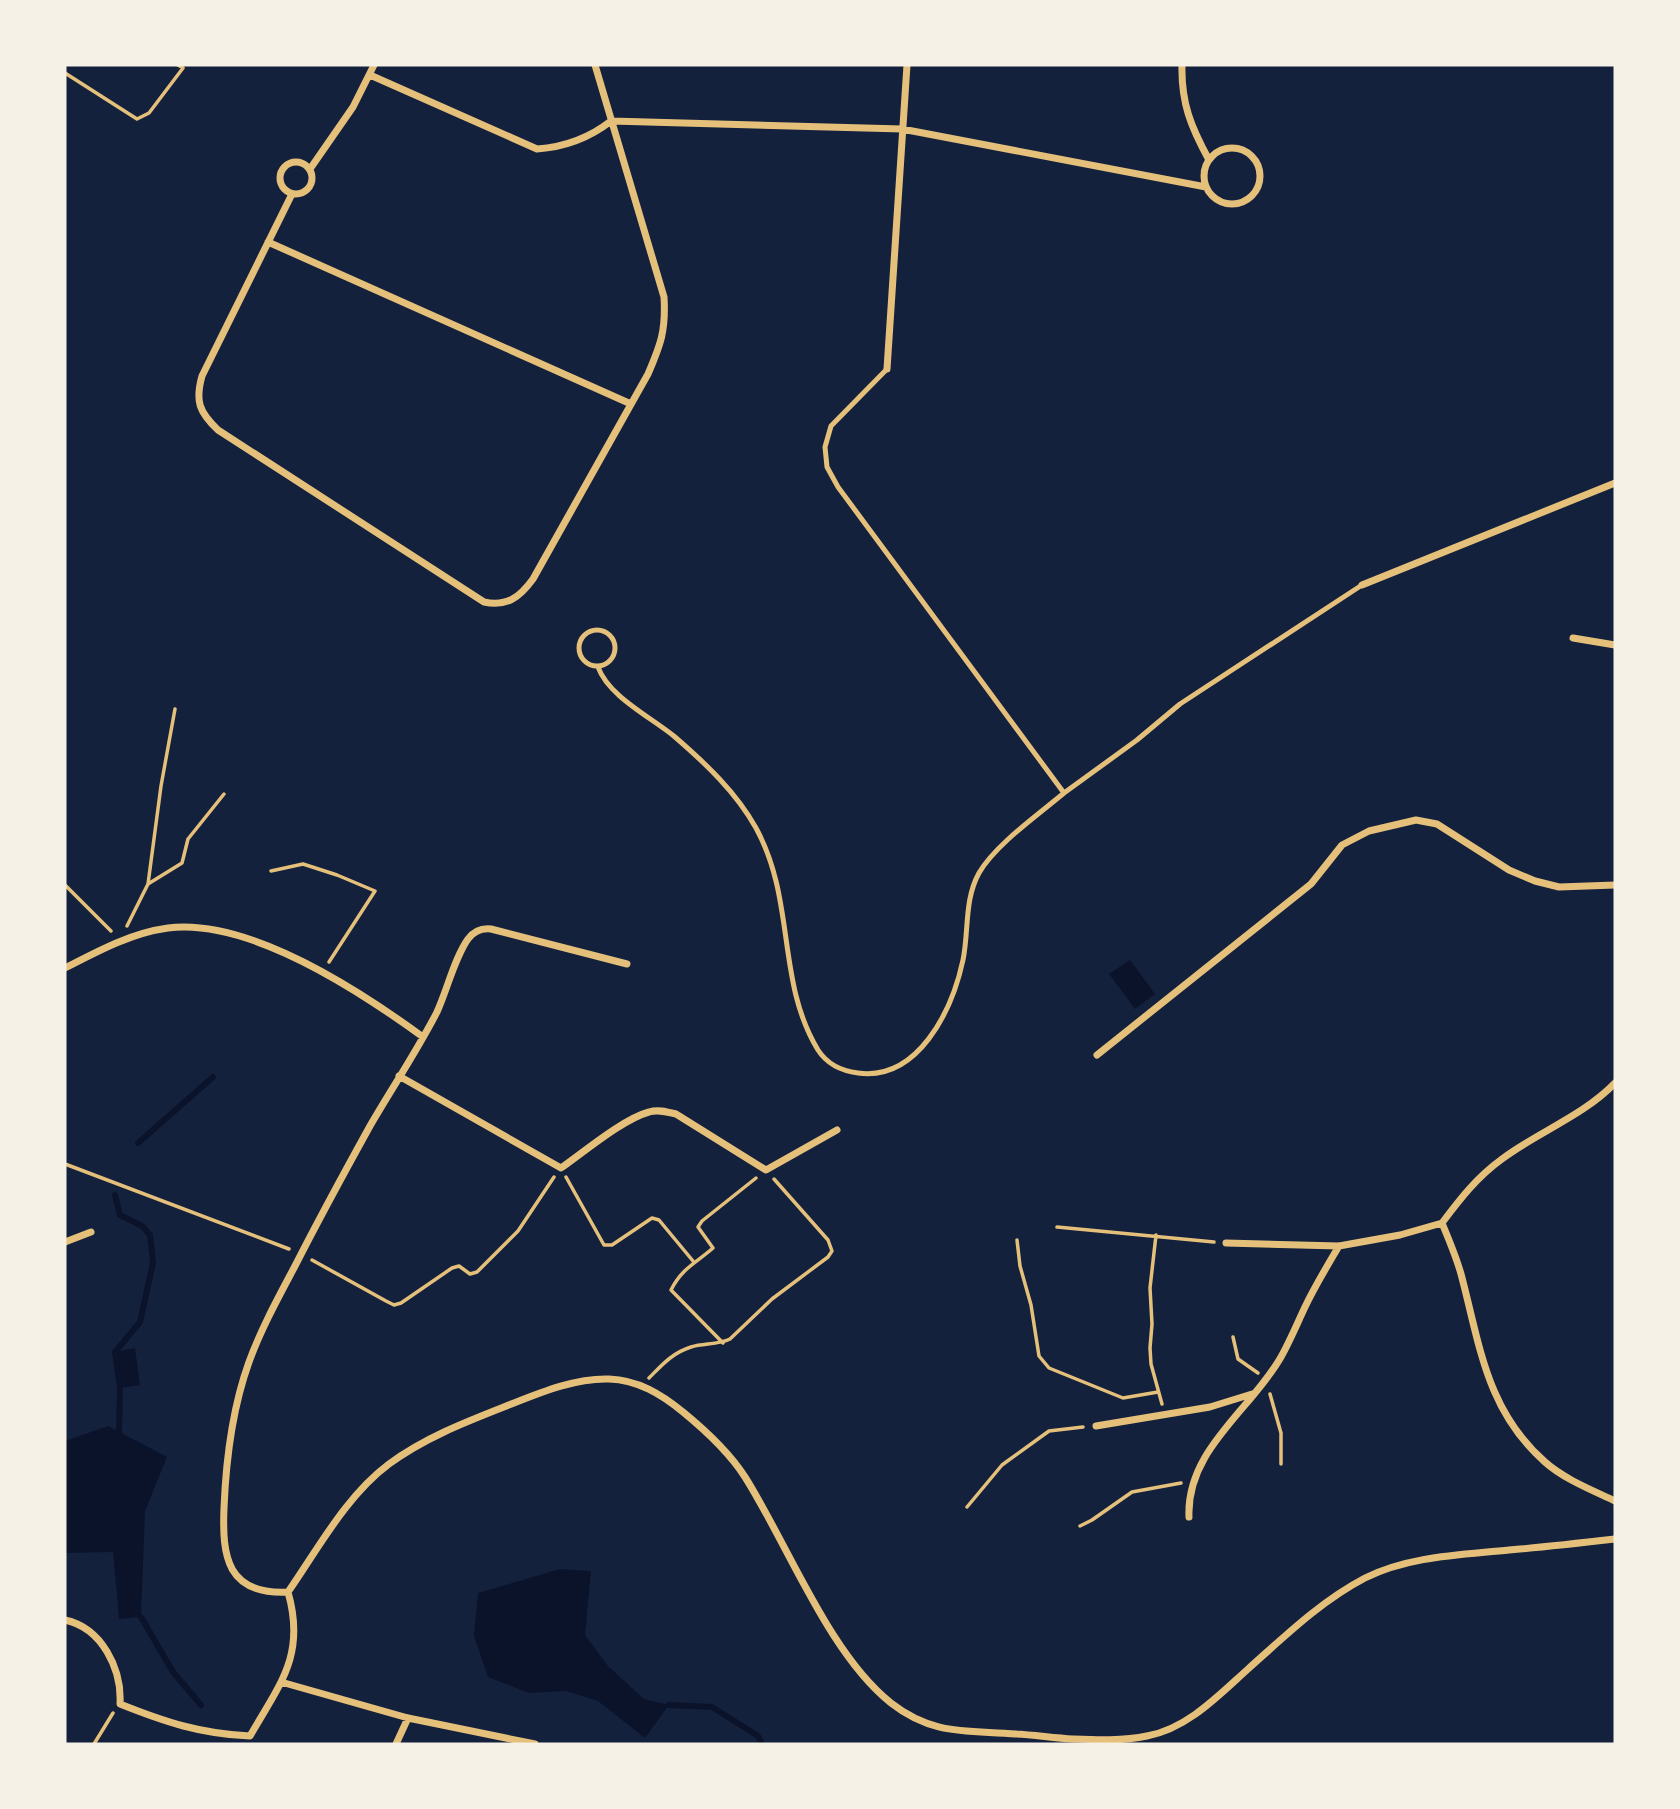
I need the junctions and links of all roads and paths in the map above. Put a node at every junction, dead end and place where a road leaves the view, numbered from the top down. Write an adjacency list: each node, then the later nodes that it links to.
1 (178, 65): 6 (path)
2 (374, 65): 7 (street)
3 (595, 65): 8 (street)
4 (907, 65): 9 (street)
5 (1182, 65): 10 (street)
6 (65, 73)
7 (370, 75): 8 (street); 11 (street)
8 (611, 121): 9 (street); 16 (street)
9 (902, 129): 12 (street); 15 (street)
10 (1209, 160): 12 (street); 12 (street)
11 (310, 169): 13 (street); 13 (street)
12 (1206, 187)
13 (292, 194): 14 (street)
14 (268, 242): 16 (street); 16 (street)
15 (887, 369): 23 (lane)
16 (631, 404)
17 (1615, 483): 18 (street)
18 (1362, 584): 23 (lane)
19 (1573, 638): 20 (street)
20 (1615, 645)
21 (598, 667): 21 (lane); 23 (lane)
22 (175, 709): 26 (path)
23 (1064, 793)
24 (224, 794): 26 (path)
25 (271, 871): 32 (path)
26 (148, 884): 29 (path)
27 (1615, 885): 34 (street)
28 (65, 886): 29 (path)
29 (120, 940): 31 (street); 32 (street)
30 (627, 964): 33 (street)
31 (65, 968)
32 (323, 973): 33 (street)
33 (423, 1037): 35 (street)
34 (1097, 1055)
35 (399, 1076): 39 (street); 49 (street)
36 (1615, 1083): 41 (street)
37 (838, 1130): 40 (street)
38 (65, 1164): 49 (path)
39 (561, 1168): 40 (street); 49 (path); 50 (path)
40 (766, 1170): 50 (path); 51 (path)
41 (1442, 1223): 48 (street); 58 (street)
42 (1057, 1227): 44 (path)
43 (91, 1233): 46 (street)
44 (1156, 1235): 47 (path); 53 (path)
45 (1017, 1240): 53 (path)
46 (65, 1242)
47 (1226, 1243): 48 (street)
48 (1339, 1246): 54 (street)
49 (301, 1254): 63 (street)
50 (693, 1261): 51 (path)
51 (723, 1343): 52 (path)
52 (643, 1384): 62 (street); 63 (street)
53 (1158, 1392): 55 (path)
54 (1254, 1393): 55 (street); 57 (street)
55 (1164, 1413): 56 (street)
56 (1096, 1426): 59 (path)
57 (1195, 1475): 60 (street); 61 (path)
58 (1615, 1501)
59 (967, 1507)
60 (1189, 1517)
61 (1080, 1526)
62 (1615, 1539)
63 (288, 1592): 65 (street)
64 (65, 1620): 66 (street)
65 (281, 1682): 66 (street); 67 (street)
66 (120, 1704): 68 (path)
67 (408, 1718): 69 (street); 70 (street)
68 (94, 1744)
69 (396, 1744)
70 (535, 1744)

